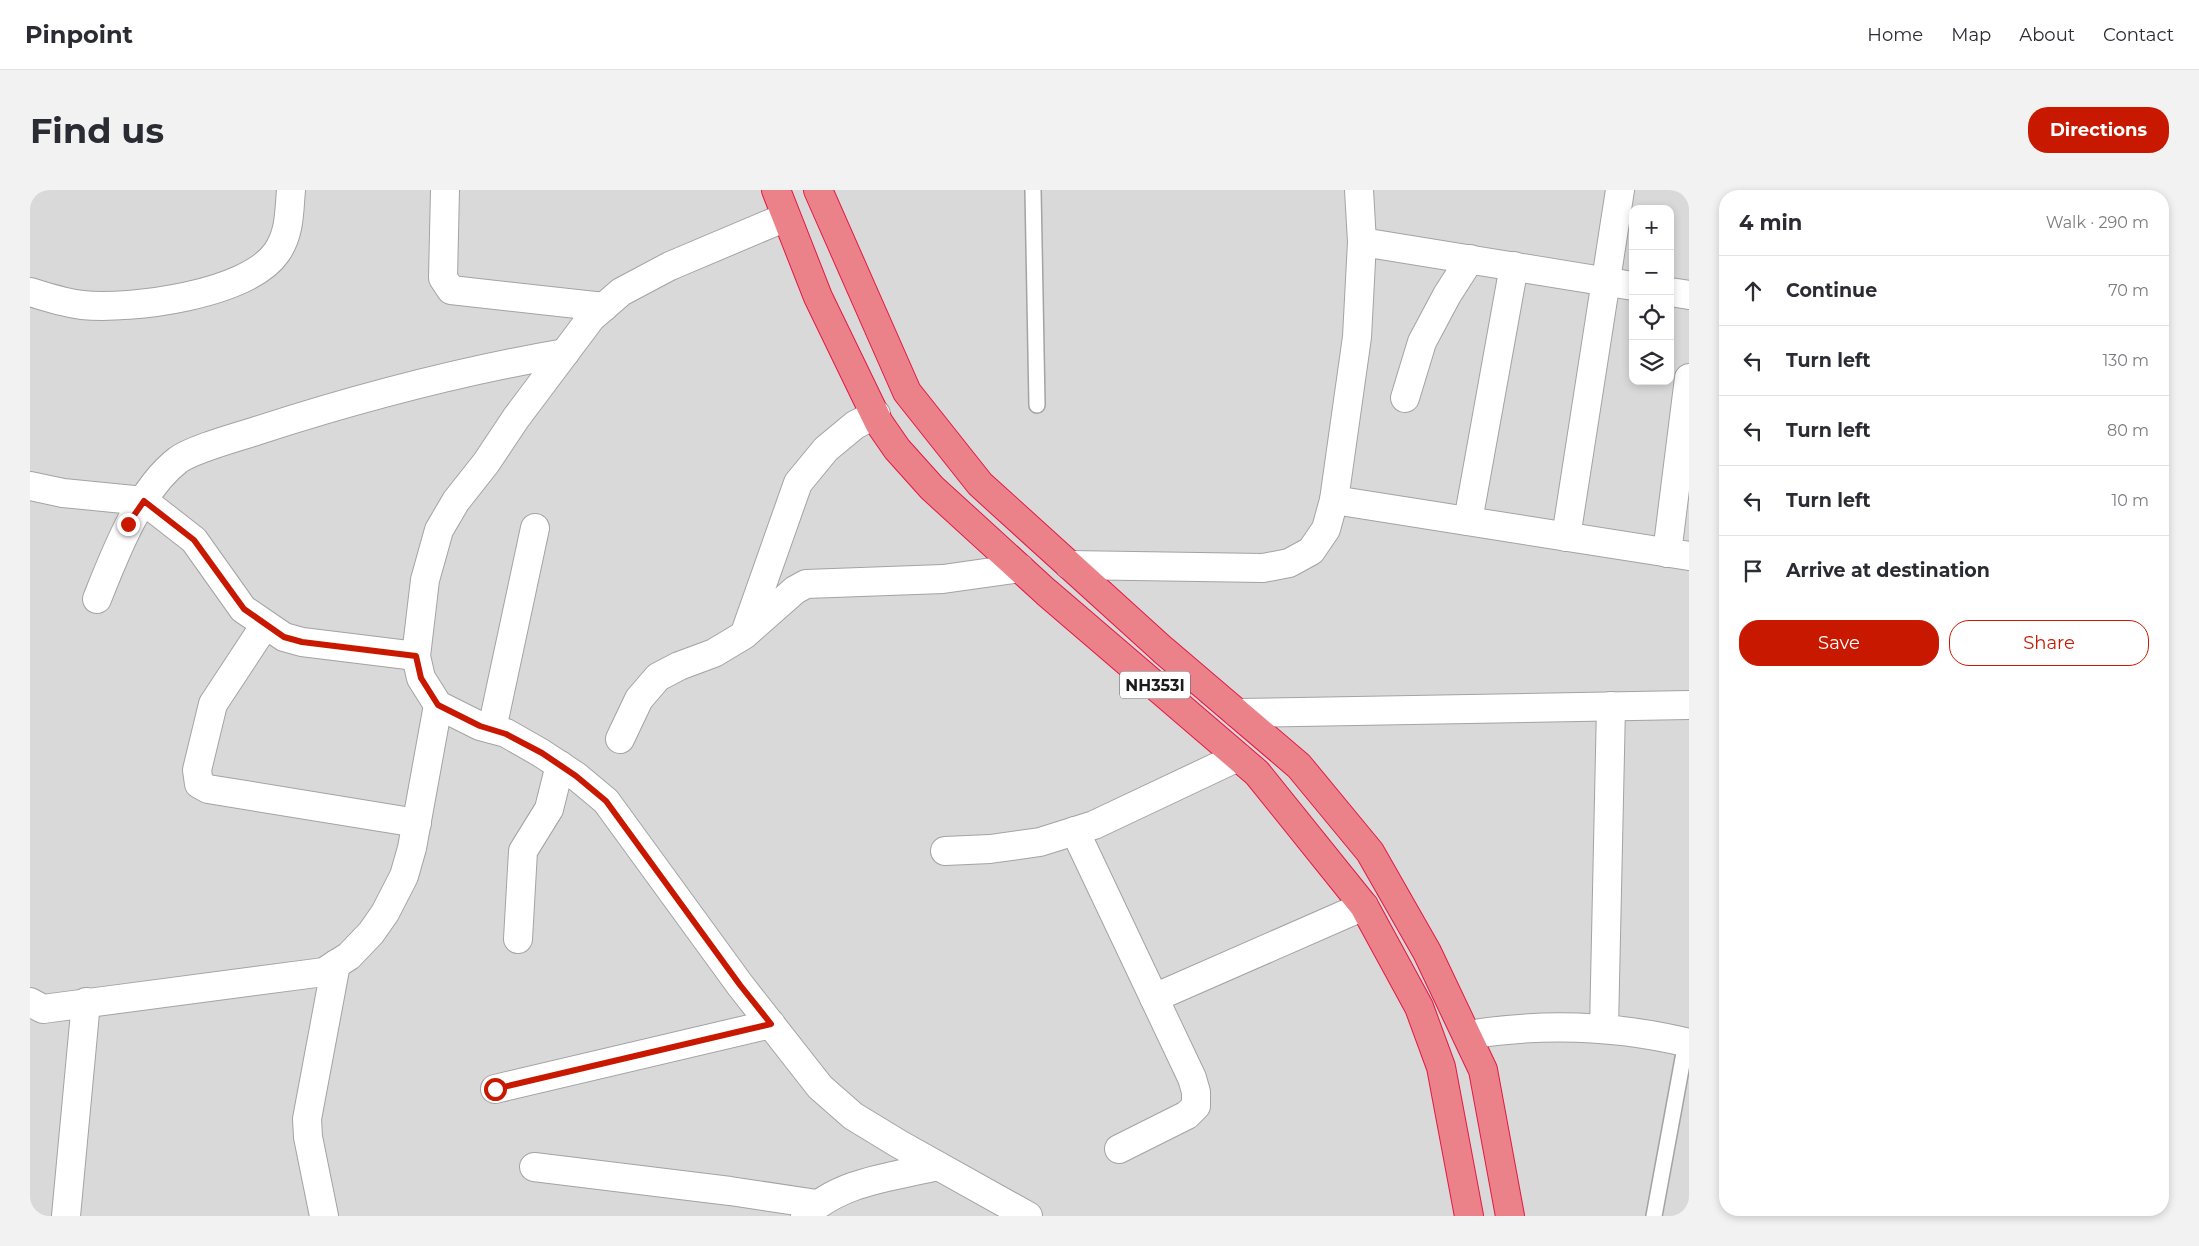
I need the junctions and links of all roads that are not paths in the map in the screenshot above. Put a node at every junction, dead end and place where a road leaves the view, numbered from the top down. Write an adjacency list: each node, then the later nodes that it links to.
1 (291, 190): 14 (street)
2 (445, 190): 17 (street)
3 (776, 190): 8 (highway, NH353I)
4 (818, 190): 30 (highway, NH353I)
5 (1033, 190): 21 (lane)
6 (1359, 190): 9 (street)
7 (1620, 190): 12 (street)
8 (786, 217): 17 (street); 22 (highway, NH353I)
9 (1362, 242): 10 (street); 24 (street)
10 (1470, 259): 11 (street); 20 (street)
11 (1514, 266): 12 (street); 26 (street)
12 (1606, 282): 13 (street); 28 (street)
13 (1629, 285)
14 (30, 292)
15 (1674, 293): 16 (street)
16 (1689, 295)
17 (604, 307): 18 (street)
18 (565, 353): 25 (street); 35 (street)
19 (1689, 378): 29 (street)
20 (1405, 398)
21 (1037, 405)
22 (876, 414): 31 (highway, NH353I); 34 (street)
23 (30, 486): 25 (street)
24 (1334, 500): 26 (street); 30 (street)
25 (144, 501): 32 (street); 33 (street)
26 (1468, 521): 28 (street)
27 (535, 528): 40 (street)
28 (1566, 536): 29 (street)
29 (1678, 554)
30 (1069, 565): 39 (highway, NH353I)
31 (1020, 568): 34 (street); 42 (highway, NH353I)
32 (97, 599)
33 (265, 625): 35 (street); 44 (street)
34 (744, 634): 41 (street)
35 (416, 656): 36 (street)
36 (438, 705): 40 (street); 44 (street)
37 (1689, 705): 38 (street)
38 (1611, 706): 39 (street); 54 (street)
39 (1237, 713): 55 (highway, NH353I)
40 (492, 729): 43 (street)
41 (620, 739)
42 (1238, 756): 45 (street); 47 (highway, NH353I)
43 (560, 765): 48 (street); 53 (street)
44 (417, 823): 49 (street)
45 (1075, 831): 46 (street); 50 (street)
46 (945, 851)
47 (1364, 906): 50 (street); 65 (highway, NH353I)
48 (518, 939)
49 (336, 964): 52 (street); 63 (street)
50 (1154, 998): 58 (street)
51 (30, 1002): 52 (street)
52 (86, 1002): 62 (street)
53 (771, 1024): 57 (street); 59 (street)
54 (1604, 1029): 55 (street); 56 (street)
55 (1467, 1035): 66 (highway, NH353I)
56 (1688, 1043): 67 (lane)
57 (495, 1089)
58 (1120, 1149)
59 (938, 1166): 61 (street); 64 (street)
60 (534, 1167): 61 (street)
61 (811, 1210)
62 (66, 1216)
63 (324, 1216)
64 (1028, 1216)
65 (1469, 1216)
66 (1510, 1216)
67 (1654, 1216)

